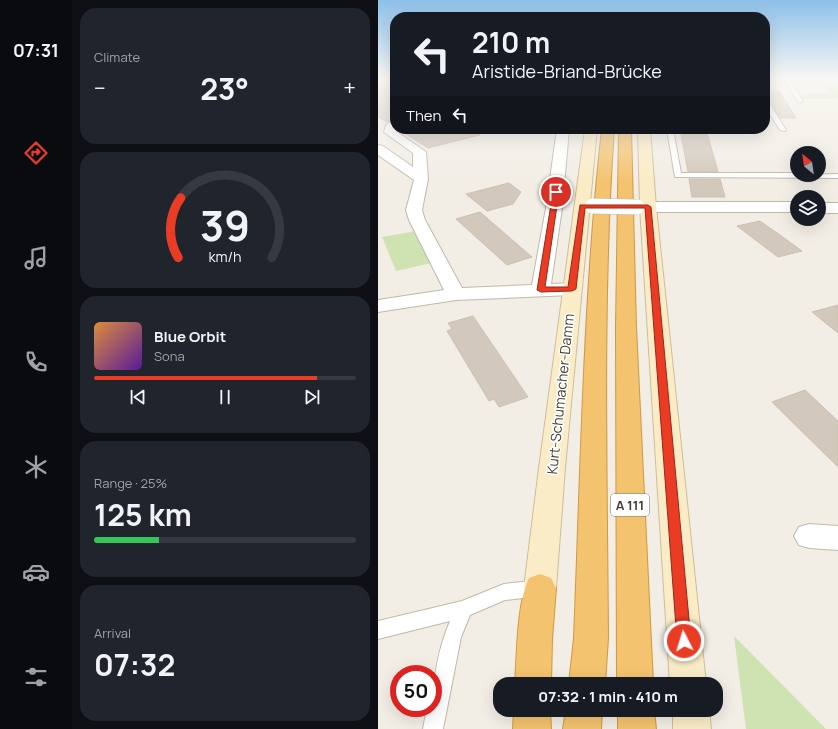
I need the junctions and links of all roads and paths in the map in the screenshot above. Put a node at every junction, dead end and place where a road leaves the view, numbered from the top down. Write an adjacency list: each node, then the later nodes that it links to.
1 (772, 113): 4 (lane)
2 (390, 125): 3 (street)
3 (378, 129)
4 (783, 130)
5 (393, 134): 14 (street)
6 (562, 134): 21 (street)
7 (591, 134): 15 (main road, Kurt-Schumacher-Damm)
8 (608, 134): 30 (highway, A 111)
9 (625, 134): 31 (highway, A 111)
10 (644, 134): 16 (main road)
11 (671, 134): 13 (lane)
12 (378, 149): 14 (street)
13 (838, 176)
14 (421, 179): 22 (street)
15 (588, 206): 16 (street, bridge); 20 (main road, Kurt-Schumacher-Damm)
16 (643, 207): 17 (street); 32 (main road)
17 (790, 208)
18 (826, 208): 19 (street)
19 (838, 208)
20 (572, 289): 21 (street); 26 (main road, Kurt-Schumacher-Damm)
21 (541, 290): 22 (street)
22 (456, 294): 23 (street)
23 (378, 306)
24 (809, 536): 25 (street)
25 (838, 538)
26 (540, 588): 27 (lane); 29 (highway)
27 (463, 609): 28 (lane); 37 (lane)
28 (378, 630)
29 (533, 677)
30 (588, 677)
31 (635, 677)
32 (687, 677)
33 (532, 717): 38 (highway)
34 (583, 717): 39 (highway)
35 (636, 717): 40 (highway)
36 (691, 717): 41 (main road)
37 (433, 729)
38 (532, 729)
39 (582, 729)
40 (637, 729)
41 (692, 729)

